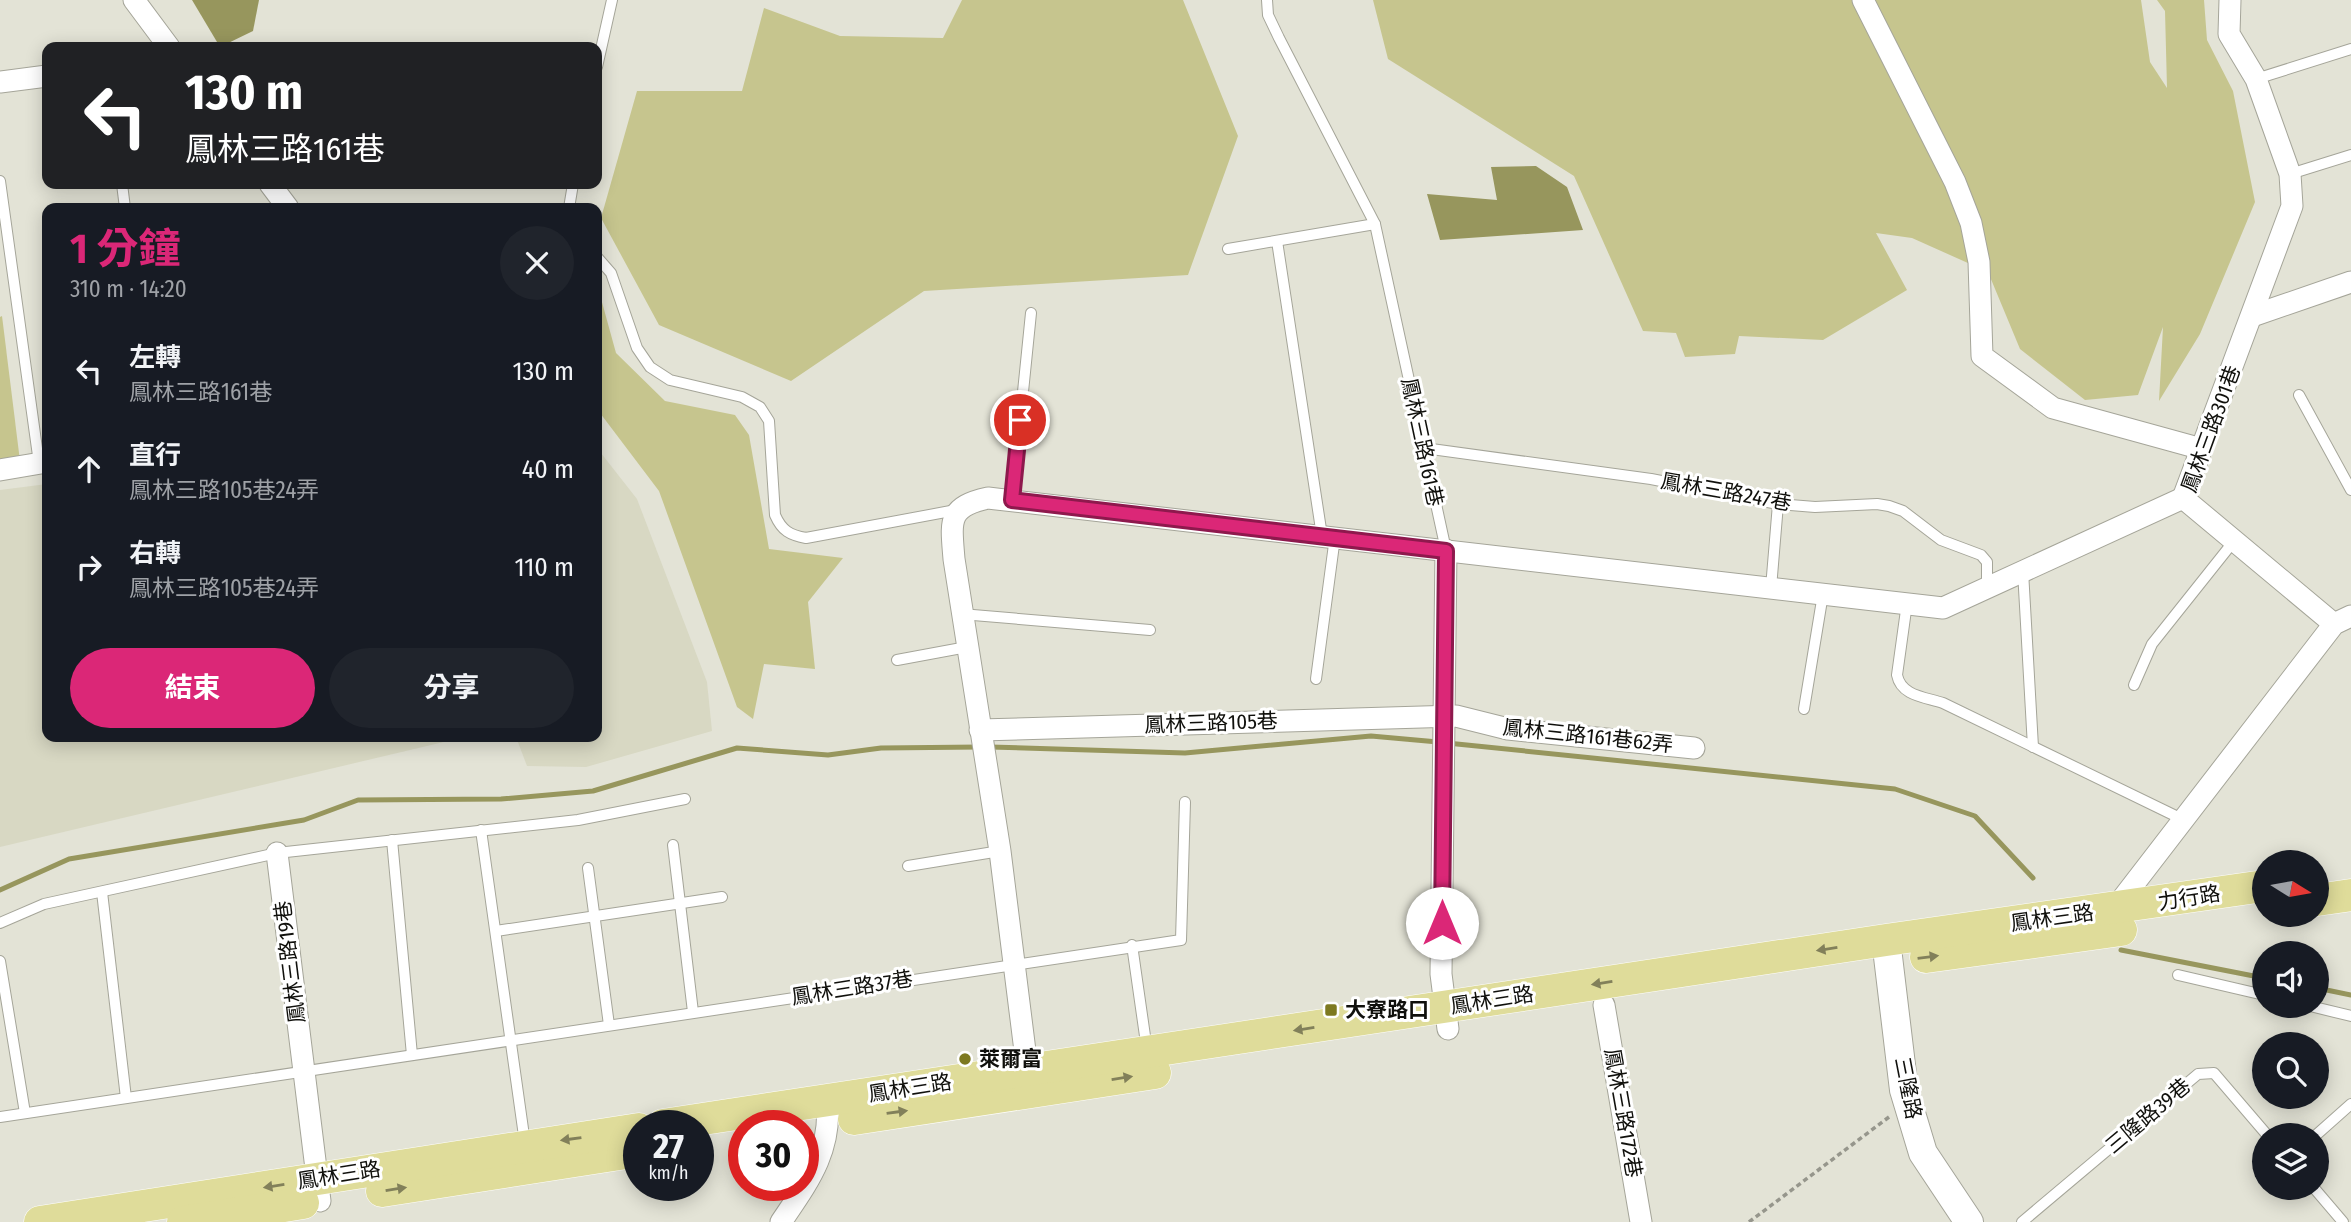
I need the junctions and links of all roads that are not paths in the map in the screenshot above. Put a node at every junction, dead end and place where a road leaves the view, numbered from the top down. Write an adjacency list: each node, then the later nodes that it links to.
1 (134, 0): 6 (street)
2 (612, 0): 7 (lane)
3 (1267, 0): 15 (lane, 鳳林三路161巷)
4 (1863, 0): 24 (street)
5 (2230, 0): 10 (street, 鳳林三路301巷)
6 (165, 42)
7 (602, 45)
8 (2351, 49): 10 (lane)
9 (42, 77): 11 (street)
10 (2256, 79): 13 (street, 鳳林三路301巷)
11 (0, 82)
12 (2351, 155): 13 (lane)
13 (2290, 174): 21 (street, 鳳林三路301巷)
14 (0, 181): 25 (lane)
15 (1374, 224): 16 (lane); 23 (lane, 鳳林三路161巷)
16 (1277, 240): 17 (lane); 33 (lane)
17 (1228, 249)
18 (602, 263): 32 (lane)
19 (2351, 282): 21 (street)
20 (1031, 313): 30 (lane)
21 (2252, 316): 24 (street, 鳳林三路301巷)
22 (2299, 395): 28 (lane)
23 (1424, 449): 31 (lane, 鳳林三路247巷); 35 (lane, 鳳林三路161巷)
24 (2202, 449): 29 (street, 鳳林三路301巷)
25 (42, 455)
26 (42, 462): 27 (street)
27 (0, 470)
28 (2351, 490)
29 (2183, 498): 34 (street, 鳳林三路301巷); 36 (street)
30 (1012, 500): 32 (street); 33 (street)
31 (1778, 504): 37 (lane); 38 (lane, 鳳林三路247巷)
32 (956, 510): 41 (street)
33 (1329, 537): 35 (street); 46 (lane)
34 (2234, 541): 42 (street, 鳳林三路301巷); 47 (lane)
35 (1446, 551): 37 (street); 49 (street)
36 (2023, 571): 38 (street); 51 (lane)
37 (1771, 588): 39 (street)
38 (1987, 588): 40 (street)
39 (1823, 594): 40 (street); 48 (lane)
40 (1907, 603): 51 (lane)
41 (961, 614): 43 (lane); 44 (street)
42 (2342, 620): 55 (street, 鳳林三路)
43 (1150, 630)
44 (967, 647): 45 (lane); 50 (street)
45 (897, 660)
46 (1316, 679)
47 (2134, 685)
48 (1804, 709)
49 (1442, 721): 50 (street, 鳳林三路105巷); 52 (street, 鳳林三路161巷62弄); 86 (street)
50 (982, 741): 59 (street)
51 (2033, 747): 55 (lane)
52 (1693, 748)
53 (685, 799): 56 (lane)
54 (1185, 802): 76 (lane)
55 (2184, 820): 73 (street, 鳳林三路)
56 (481, 830): 57 (lane); 75 (lane)
57 (392, 840): 60 (lane); 90 (lane)
58 (673, 845): 70 (lane)
59 (1000, 851): 61 (lane); 79 (street)
60 (277, 853): 66 (lane); 91 (street, 鳳林三路19巷)
61 (908, 866)
62 (588, 868): 72 (lane)
63 (2351, 873): 64 (main road)
64 (2329, 876)
65 (2252, 889): 73 (main road, 力行路)
66 (102, 892): 74 (lane); 93 (lane)
67 (2351, 895): 69 (main road)
68 (722, 897): 70 (lane)
69 (2329, 898)
70 (682, 904): 72 (lane); 84 (lane)
71 (2252, 909): 73 (main road, 力行路)
72 (596, 916): 75 (lane); 87 (lane)
73 (2114, 920): 77 (main road, 鳳林三路)
74 (0, 923)
75 (496, 932): 88 (lane)
76 (1132, 945): 79 (lane); 89 (lane)
77 (1888, 951): 82 (main road, 鳳林三路); 86 (main road, 鳳林三路, one-way to 86); 110 (street, 三隆路)
78 (0, 961): 95 (lane)
79 (1012, 964): 84 (lane, 鳳林三路37巷); 92 (street)
80 (2178, 975): 81 (lane)
81 (2252, 992)
82 (1604, 1005): 86 (main road, 鳳林三路); 109 (street, 鳳林三路172巷)
83 (2329, 1011): 85 (lane)
84 (693, 1012): 87 (lane, 鳳林三路37巷)
85 (2351, 1016)
86 (1447, 1018): 89 (main road, 鳳林三路, one-way to 89); 92 (main road, 鳳林三路, one-way to 86)
87 (609, 1025): 88 (lane, 鳳林三路37巷)
88 (509, 1040): 90 (lane); 102 (lane)
89 (1147, 1052): 92 (main road, 鳳林三路)
90 (412, 1055): 91 (lane)
91 (302, 1071): 93 (lane); 104 (street, 鳳林三路19巷)
92 (1028, 1081): 96 (main road, 鳳林三路)
93 (126, 1098): 95 (lane)
94 (2351, 1104): 100 (lane)
95 (25, 1113): 97 (lane)
96 (820, 1116): 98 (main road, 鳳林三路); 108 (street)
97 (0, 1117)
98 (714, 1122)
99 (2257, 1123): 111 (lane, 三隆路39巷)
100 (2329, 1124)
101 (623, 1131): 102 (main road, 鳳林三路, one-way to 102)
102 (525, 1146): 104 (main road, 鳳林三路)
103 (623, 1153): 104 (main road, 鳳林三路, one-way to 103)
104 (318, 1190): 106 (main road, 鳳林三路, one-way to 106); 107 (main road, 鳳林三路)
105 (2324, 1200): 112 (lane)
106 (40, 1222)
107 (183, 1222)
108 (781, 1222)
109 (1641, 1222)
110 (1969, 1222)
111 (2022, 1222)
112 (2343, 1222)

